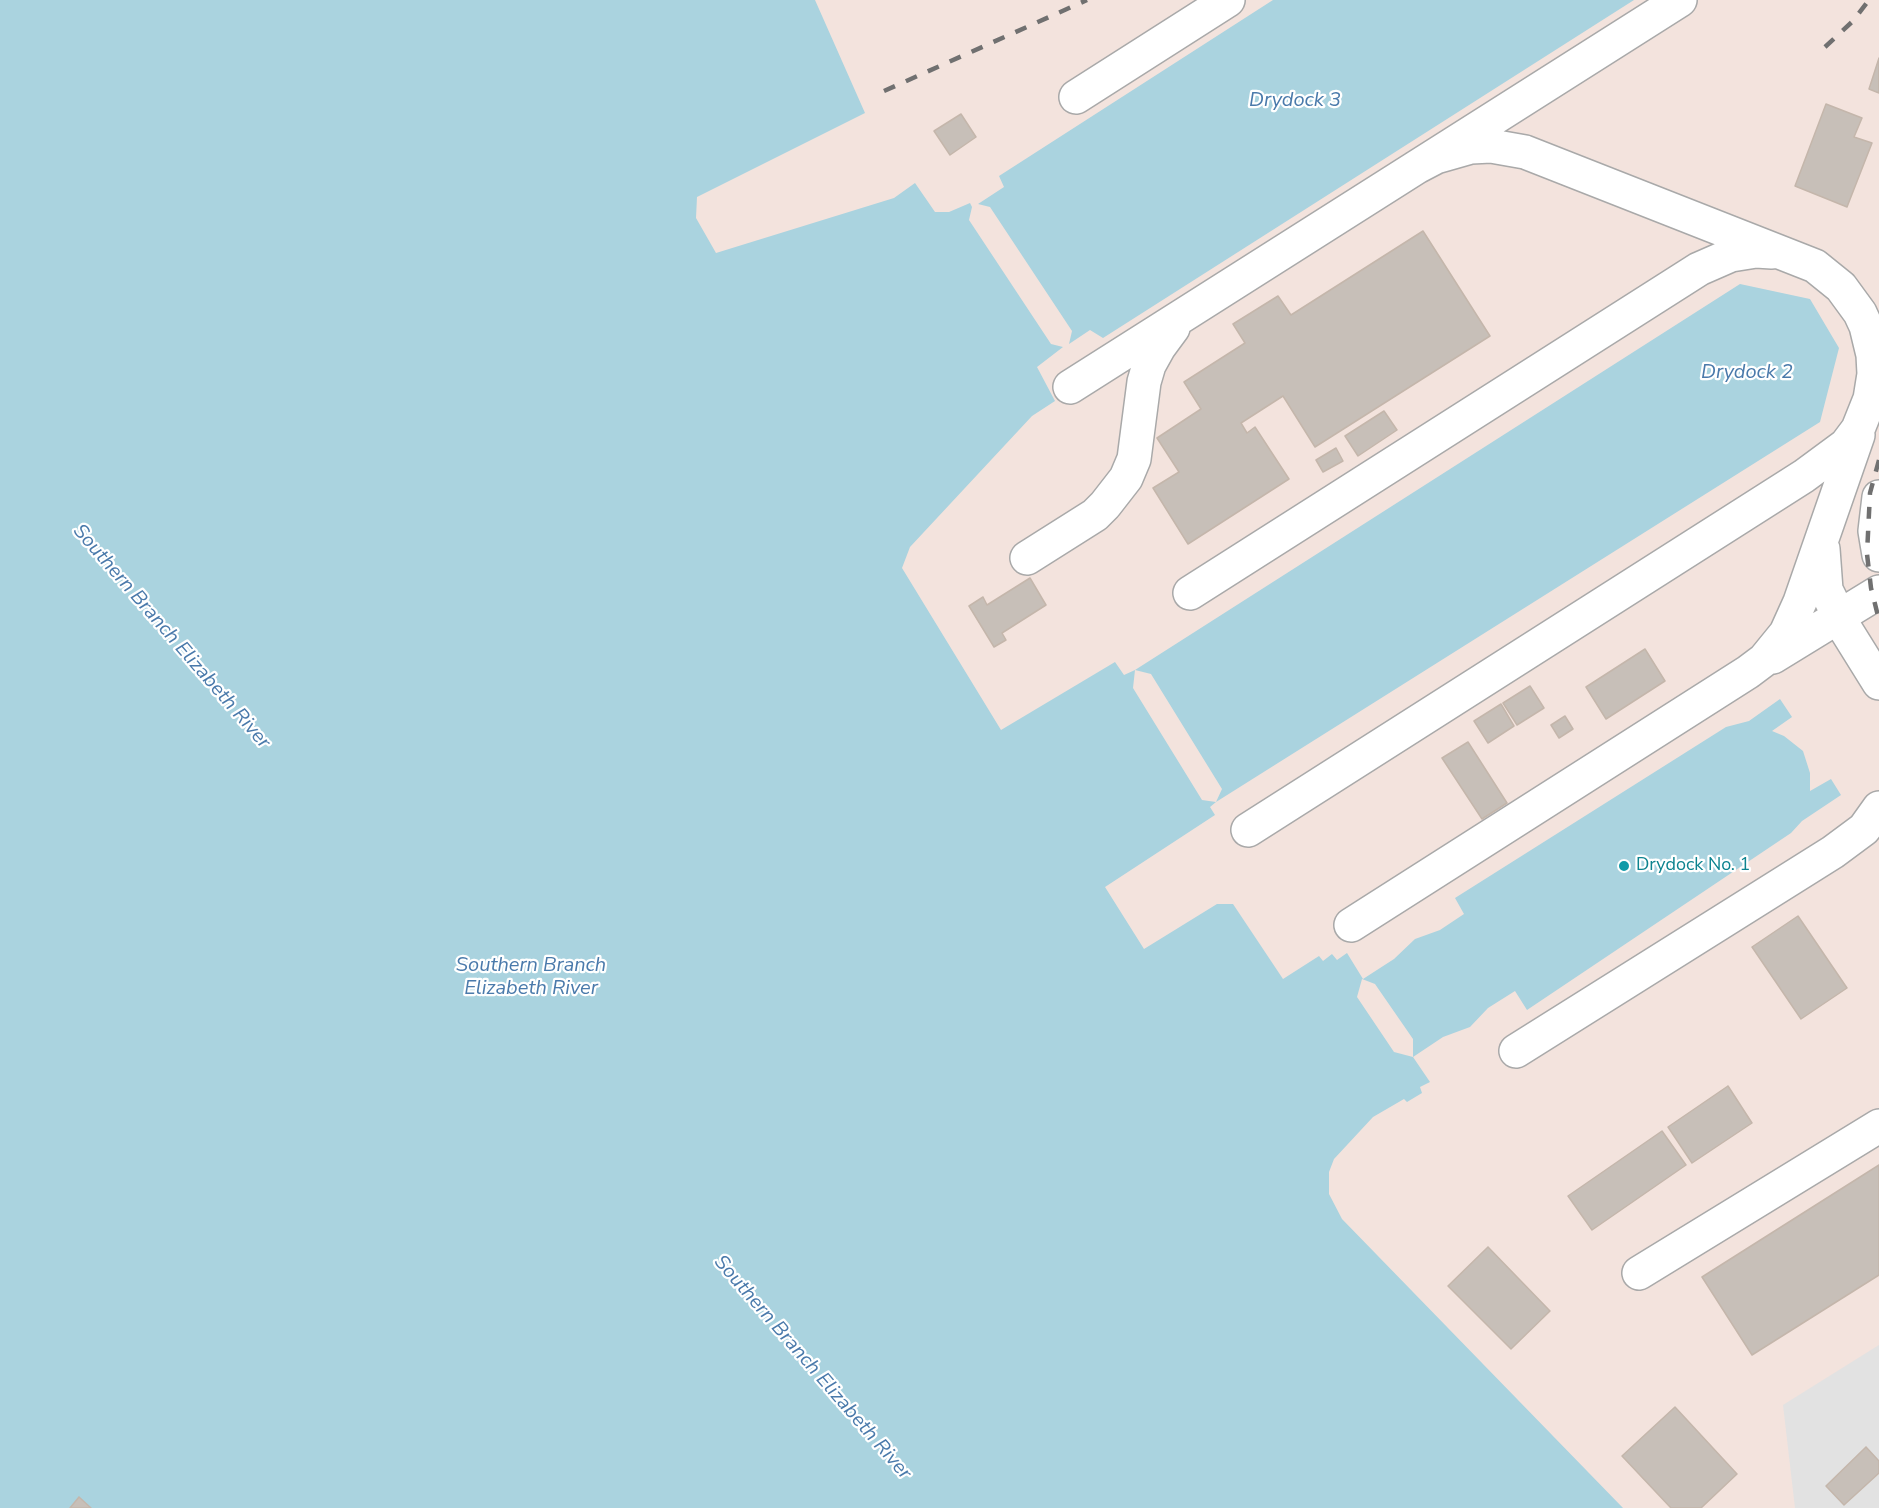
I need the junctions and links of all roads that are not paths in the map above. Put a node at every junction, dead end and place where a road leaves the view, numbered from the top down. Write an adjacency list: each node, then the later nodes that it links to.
1 (1228, 0): 3 (street)
2 (1680, 0): 4 (street)
3 (1076, 97)
4 (1415, 168): 5 (street); 6 (street)
5 (1801, 260): 8 (street); 14 (street)
6 (1198, 307): 7 (street); 12 (street)
7 (1070, 387)
8 (1871, 405): 10 (street); 19 (street)
9 (1879, 497): 11 (street)
10 (1829, 519): 15 (street); 16 (street)
11 (1879, 553)
12 (1027, 558)
13 (1879, 592): 15 (street)
14 (1190, 593)
15 (1839, 616): 16 (street); 17 (street)
16 (1748, 672): 20 (street)
17 (1879, 683)
18 (1879, 808): 21 (street)
19 (1248, 830)
20 (1351, 925)
21 (1516, 1050)
22 (1879, 1126): 23 (street)
23 (1639, 1273)

